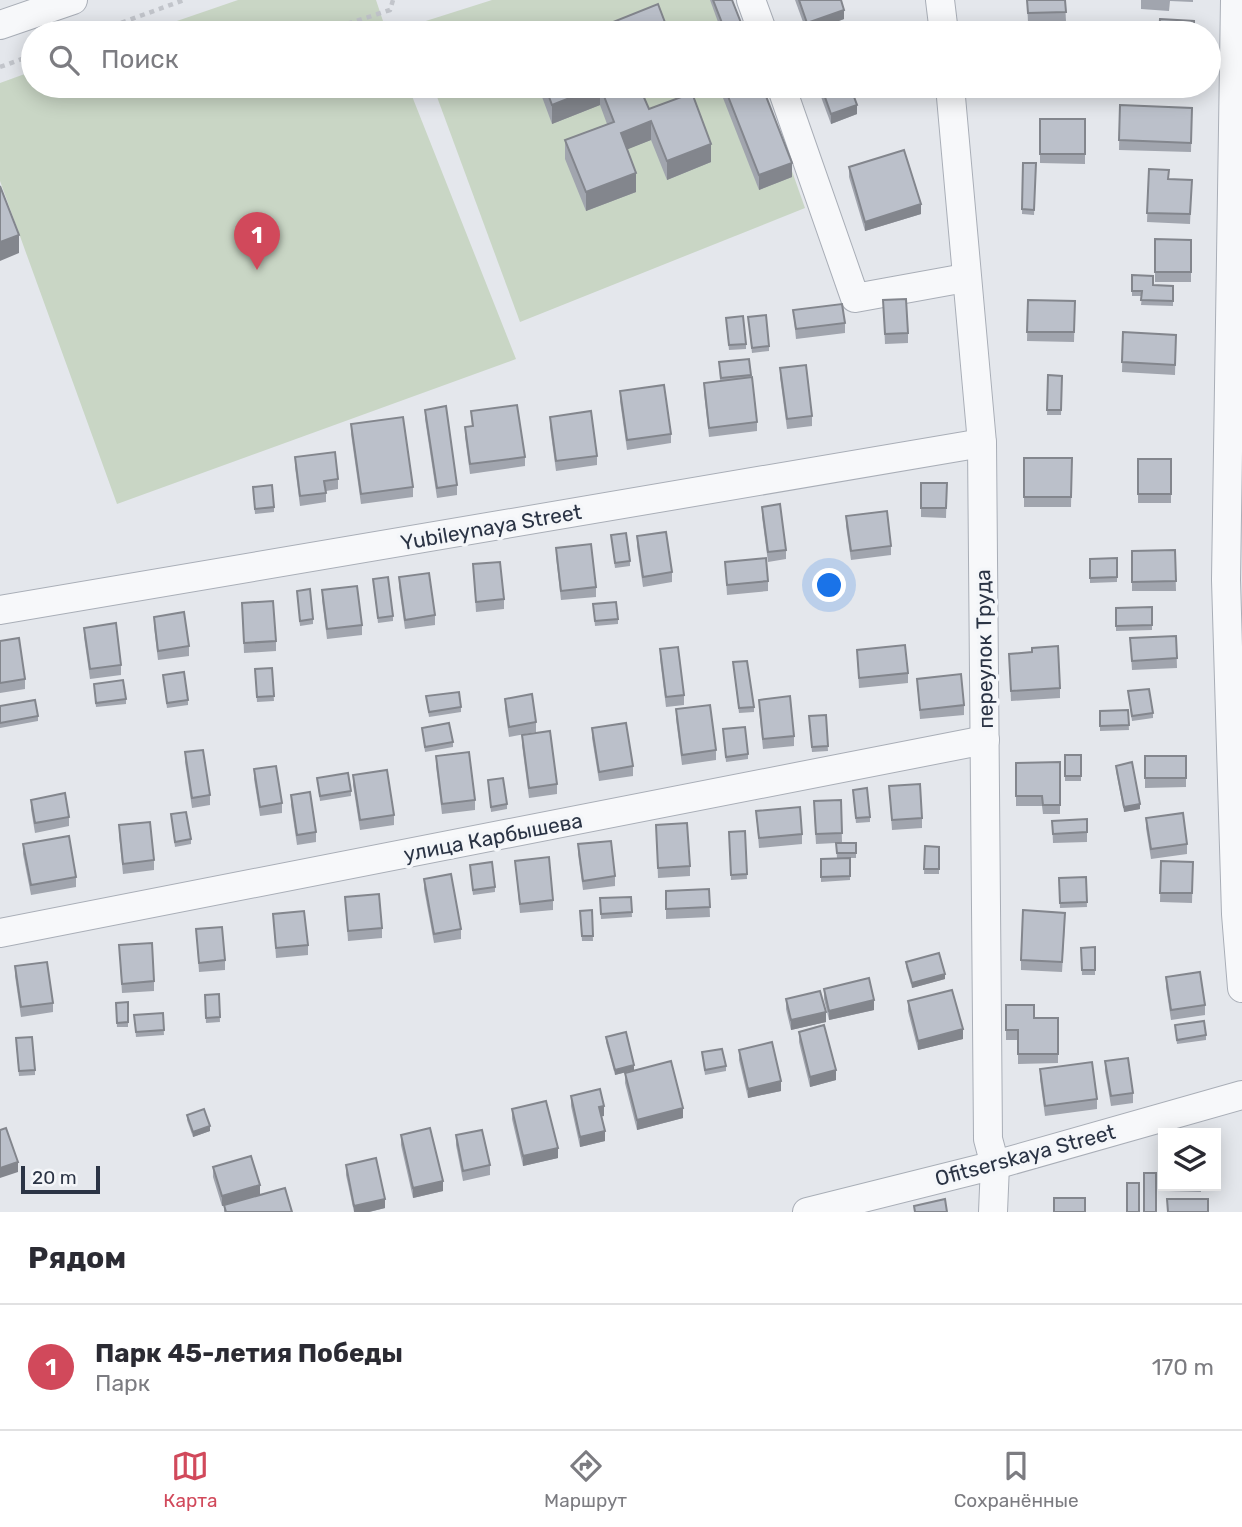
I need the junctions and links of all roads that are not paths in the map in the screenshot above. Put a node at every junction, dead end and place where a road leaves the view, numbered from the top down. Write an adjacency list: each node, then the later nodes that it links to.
1 (73, 0): 7 (street)
2 (751, 0): 5 (street)
3 (940, 0): 6 (street)
4 (1236, 0): 15 (street)
5 (759, 21)
6 (943, 21)
7 (0, 25)
8 (785, 98): 10 (street)
9 (951, 98): 10 (street, переулок Труда)
10 (965, 278): 11 (street, переулок Труда)
11 (982, 443): 12 (street, Yubileynaya Street); 13 (street, переулок Труда)
12 (0, 610)
13 (985, 740): 14 (street, улица Карбышева); 17 (street, переулок Труда)
14 (0, 933)
15 (1242, 988)
16 (1242, 1095): 17 (street, Ofitserskaya Street)
17 (995, 1165): 18 (street, Ofitserskaya Street); 19 (street, переулок Труда)
18 (807, 1212)
19 (993, 1212)

